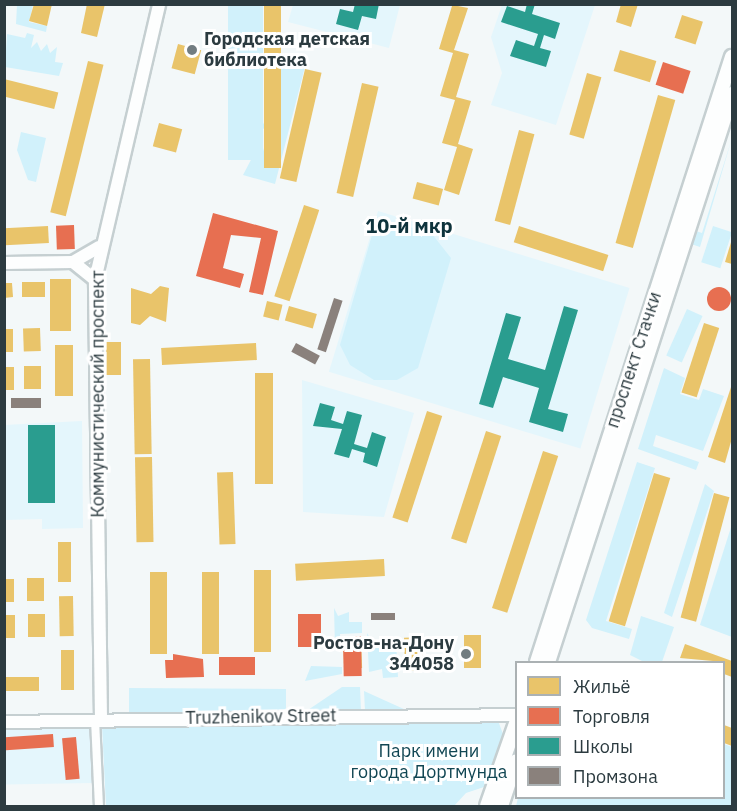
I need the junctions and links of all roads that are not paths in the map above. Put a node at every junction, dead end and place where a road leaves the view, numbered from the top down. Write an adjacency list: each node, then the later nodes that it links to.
1 (159, 4): 4 (main road, Коммунистический проспект)
2 (732, 57): 8 (main road, проспект Стачки)
3 (732, 94): 8 (main road, проспект Стачки)
4 (99, 247): 5 (main road); 7 (main road, Коммунистический проспект)
5 (73, 262): 6 (main road); 7 (main road)
6 (4, 263)
7 (95, 280): 12 (main road, Коммунистический проспект)
8 (656, 312): 9 (main road, проспект Стачки); 10 (main road, проспект Стачки)
9 (538, 661)
10 (549, 661)
11 (515, 715): 12 (main road, Truzhenikov Street)
12 (98, 719): 13 (main road, Truzhenikov Street); 16 (street)
13 (4, 722)
14 (515, 726): 17 (main road)
15 (515, 764): 18 (main road)
16 (99, 807)
17 (487, 807)
18 (501, 807)

